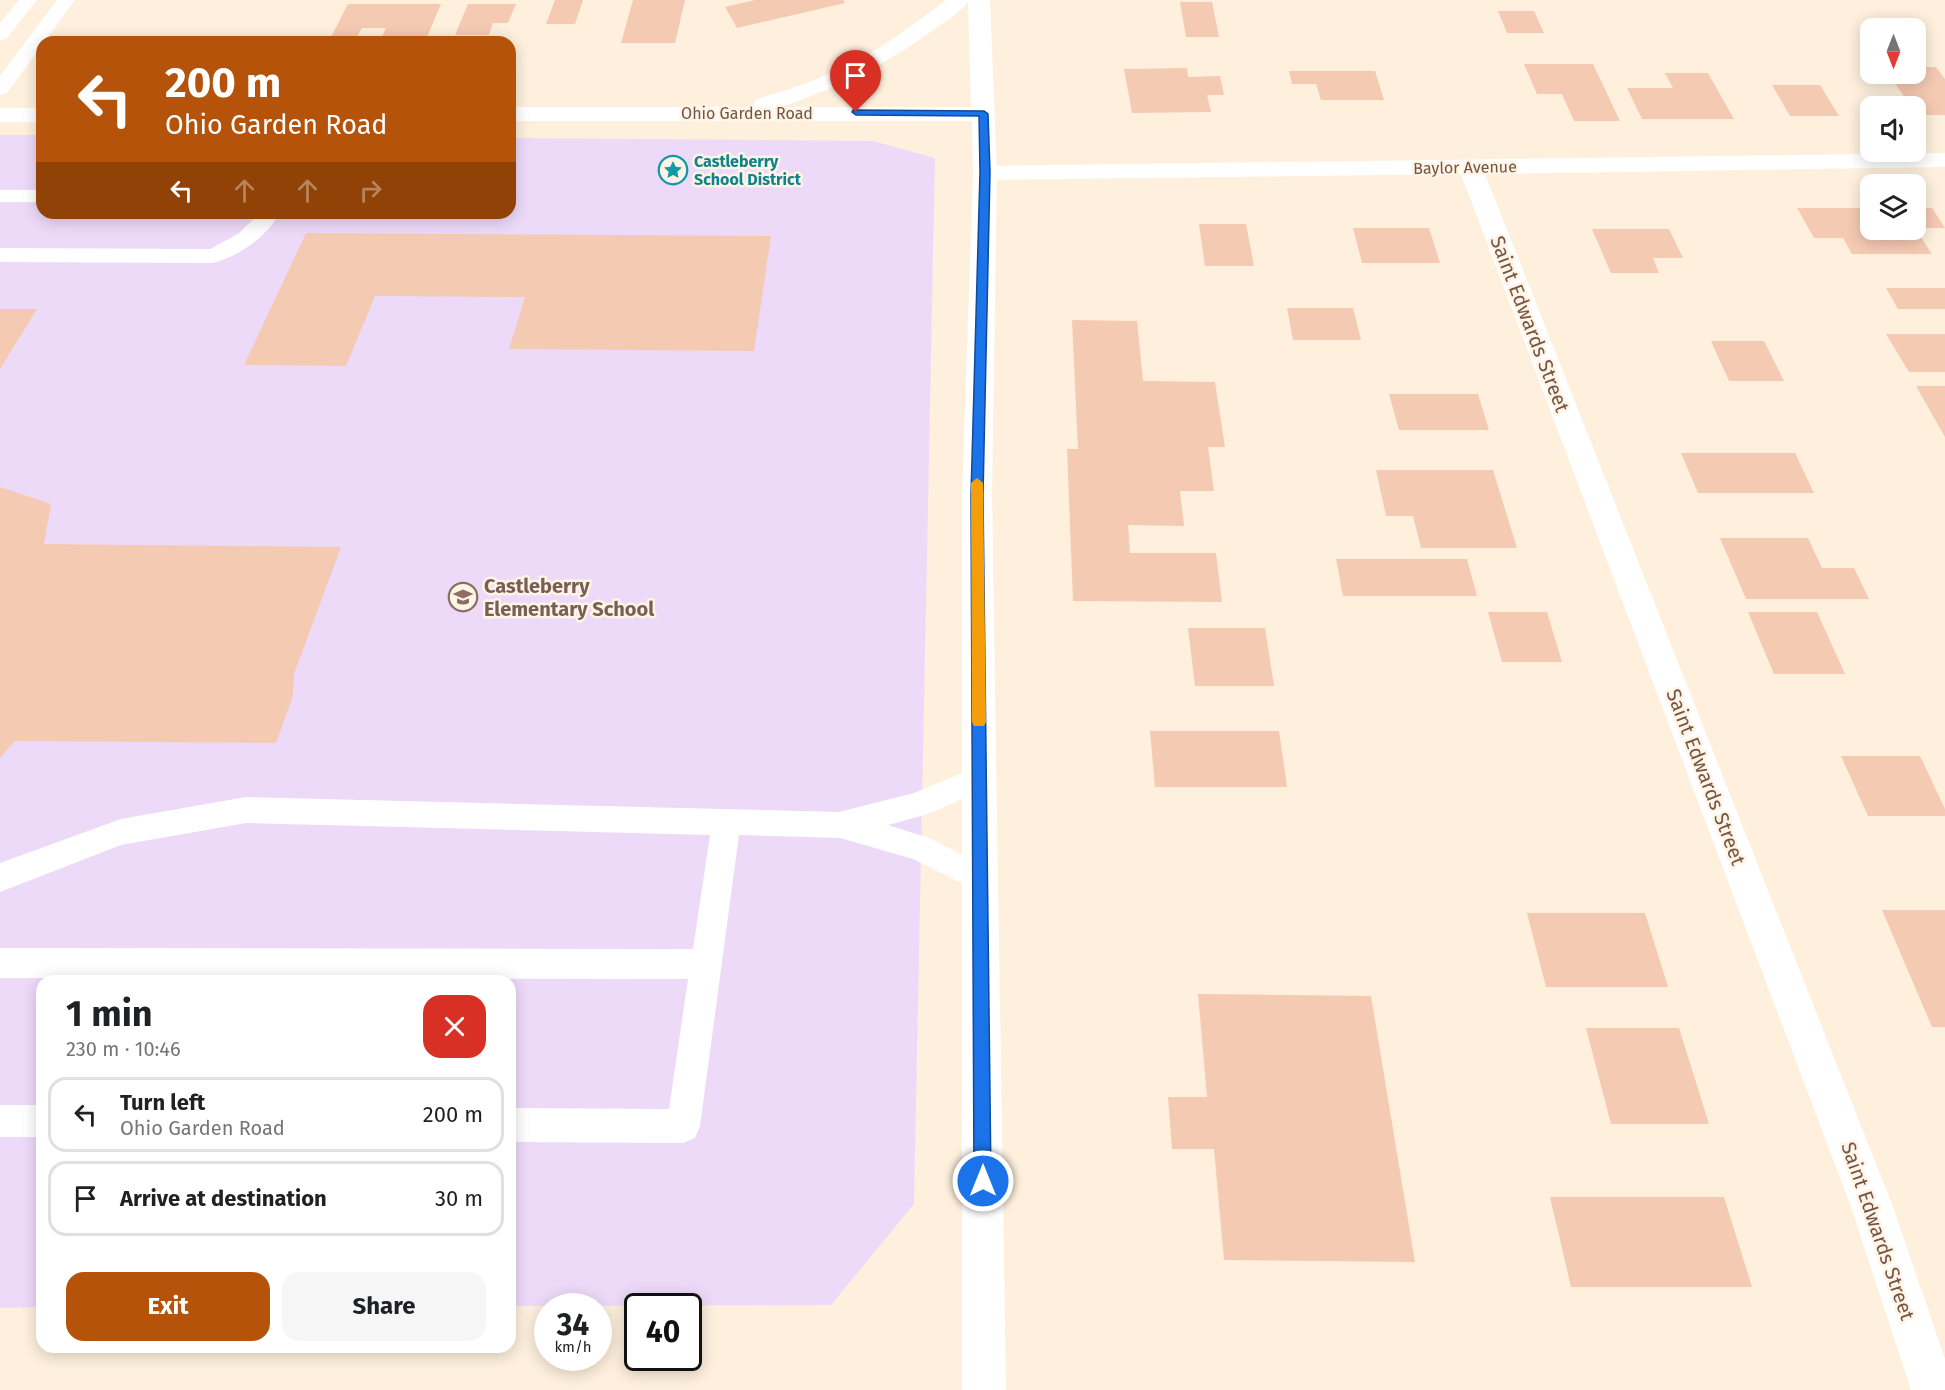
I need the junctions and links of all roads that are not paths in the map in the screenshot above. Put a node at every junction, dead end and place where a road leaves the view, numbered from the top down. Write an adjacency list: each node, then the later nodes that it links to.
1 (28, 0): 5 (lane)
2 (66, 0): 6 (lane)
3 (959, 0): 9 (street)
4 (979, 0): 11 (street)
5 (0, 35)
6 (39, 36)
7 (36, 40): 8 (lane)
8 (0, 89)
9 (743, 113): 10 (street, Ohio Garden Road); 11 (street, Ohio Garden Road)
10 (516, 114)
11 (984, 114): 16 (street)
12 (0, 115): 13 (street)
13 (36, 115)
14 (1945, 160): 15 (street, Baylor Avenue)
15 (1470, 167): 16 (street, Baylor Avenue); 32 (street, Saint Edwards Street)
16 (985, 172): 21 (street)
17 (0, 196): 18 (lane)
18 (36, 196)
19 (267, 219): 20 (lane)
20 (0, 255)
21 (979, 778): 23 (lane); 25 (street)
22 (726, 822): 23 (lane); 24 (lane); 27 (lane)
23 (840, 825): 25 (lane)
24 (0, 878)
25 (981, 879): 31 (street)
26 (0, 963): 27 (lane)
27 (706, 964): 30 (lane)
28 (0, 1121): 29 (lane)
29 (36, 1121)
30 (516, 1125)
31 (984, 1390)
32 (1933, 1390)

